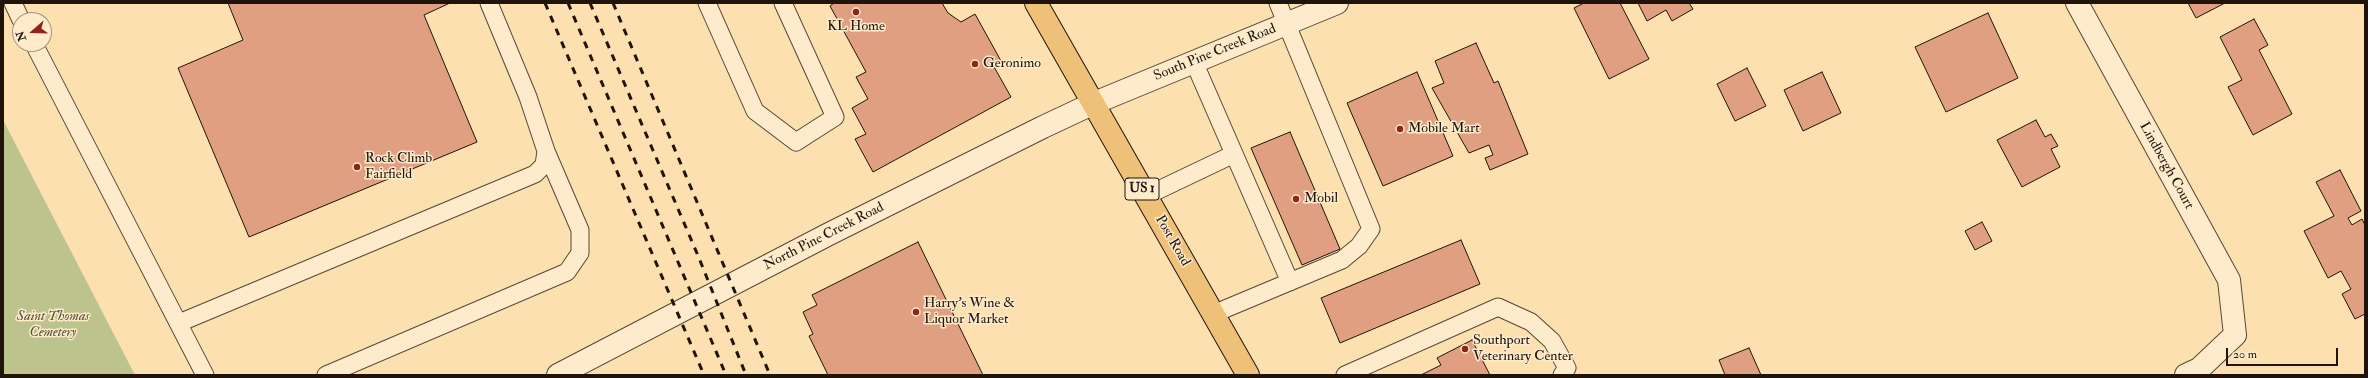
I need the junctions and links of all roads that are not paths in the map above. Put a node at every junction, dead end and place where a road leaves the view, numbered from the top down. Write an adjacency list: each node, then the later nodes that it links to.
1 (12, 3): 9 (lane)
2 (488, 3): 14 (lane)
3 (707, 3): 4 (lane)
4 (783, 3)
5 (1036, 3): 13 (main road, Post Road / US 1)
6 (1278, 3): 10 (lane)
7 (1337, 3): 10 (street, South Pine Creek Road)
8 (2077, 3): 27 (street, Lindbergh Court)
9 (17, 12)
10 (1287, 24): 12 (street, South Pine Creek Road); 17 (lane)
11 (38, 52): 19 (lane)
12 (1194, 62): 13 (street, South Pine Creek Road); 15 (lane)
13 (1092, 104): 16 (main road, Post Road / US 1); 20 (street, North Pine Creek Road)
14 (546, 151): 19 (lane); 22 (lane)
15 (1234, 154): 16 (lane); 17 (lane)
16 (1146, 196): 18 (main road, Post Road / US 1)
17 (1290, 282): 18 (lane)
18 (1213, 314): 24 (main road, Post Road / US 1)
19 (178, 323): 21 (lane)
20 (588, 369): 23 (street, North Pine Creek Road)
21 (205, 375)
22 (326, 375)
23 (558, 375)
24 (1248, 375)
25 (1345, 375): 26 (lane)
26 (1562, 375)
27 (2186, 375)

